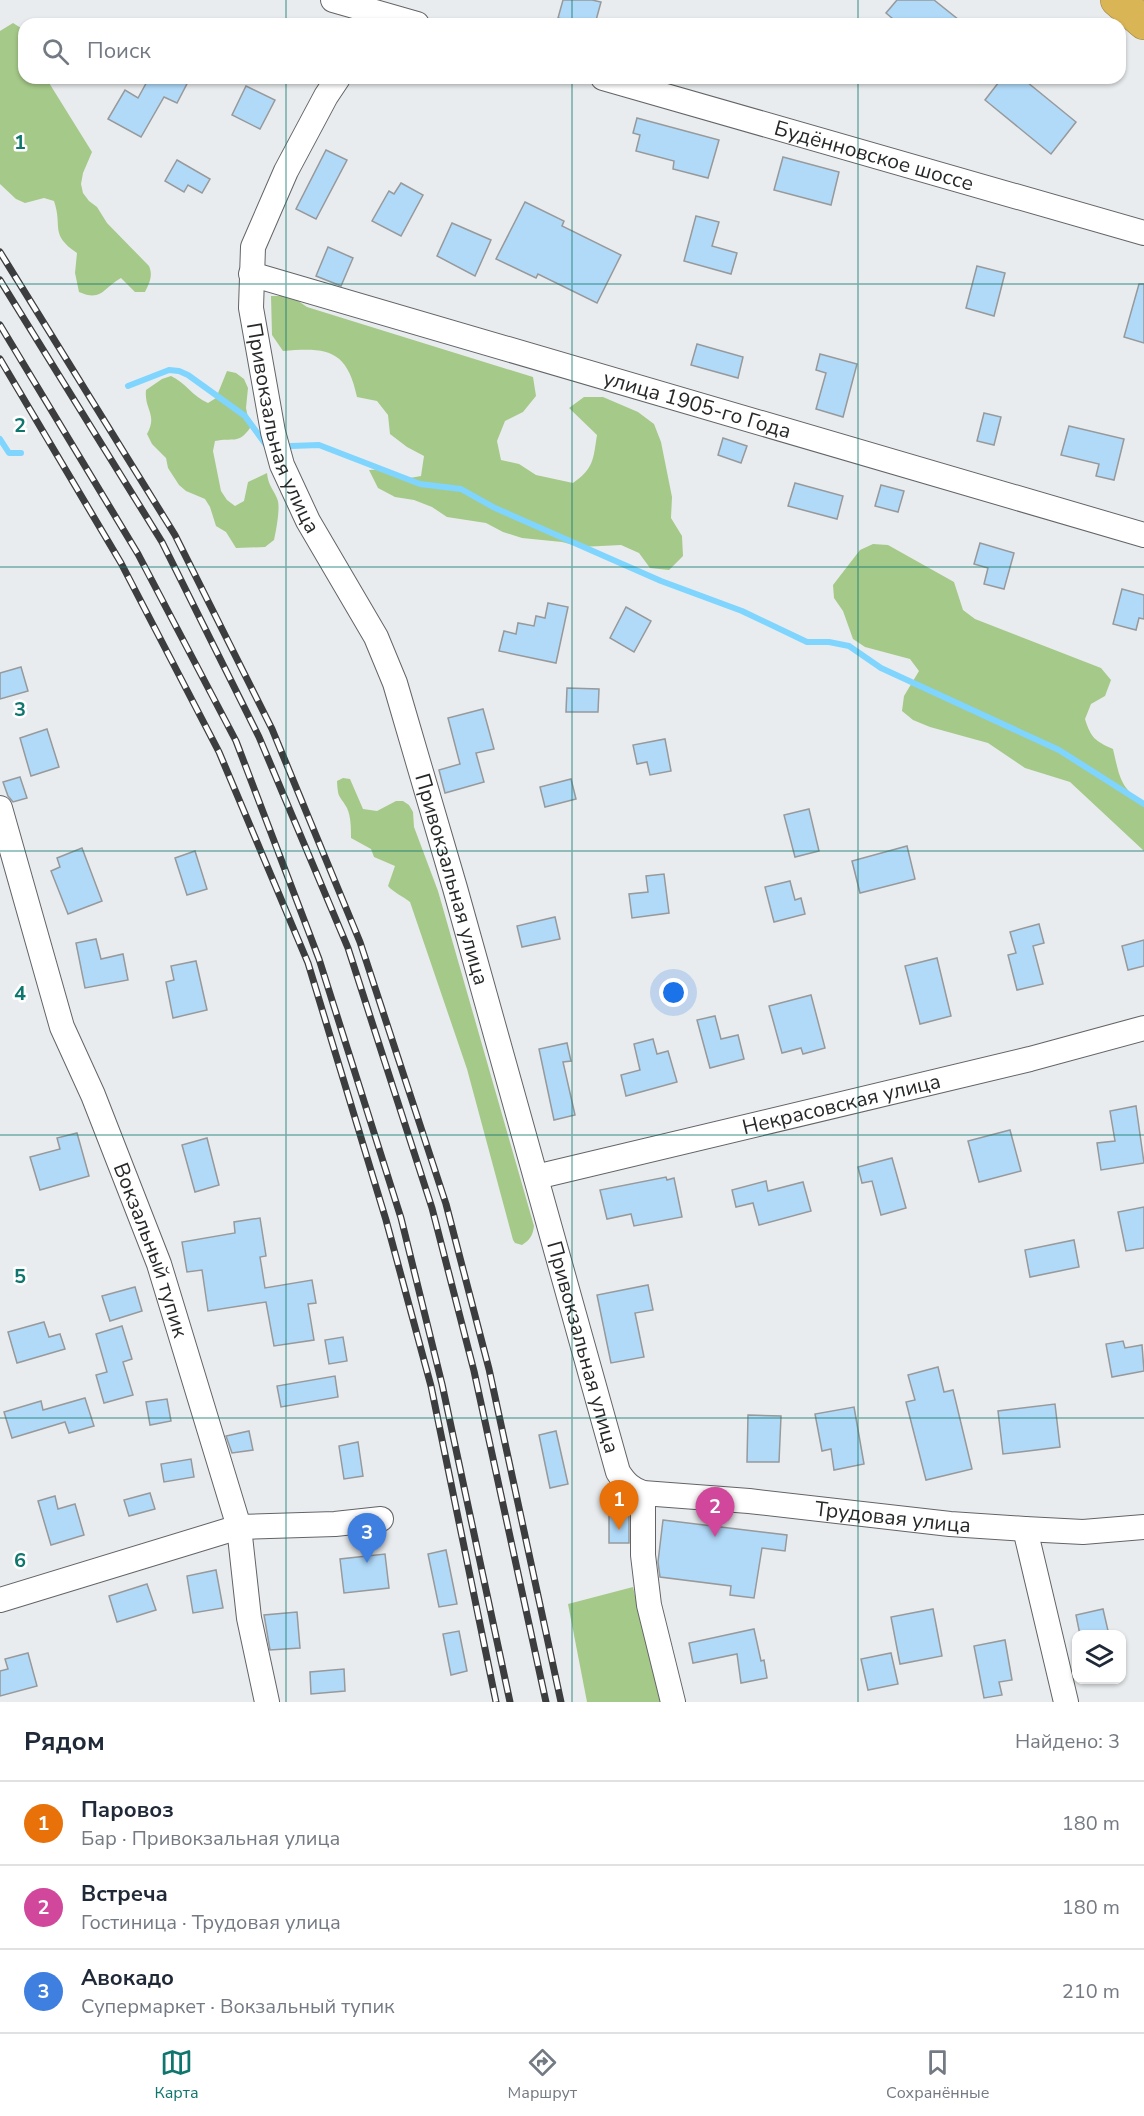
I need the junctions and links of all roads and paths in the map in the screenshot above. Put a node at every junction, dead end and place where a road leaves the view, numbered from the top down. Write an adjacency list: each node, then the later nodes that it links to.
1 (333, 0): 3 (street)
2 (1117, 0): 4 (highway)
3 (377, 18)
4 (1144, 23)
5 (334, 84): 8 (street, Привокзальная улица)
6 (624, 84): 7 (street, Будённовское шоссе)
7 (1144, 234)
8 (251, 274): 9 (street, улица 1905-го Года); 12 (street, Привокзальная улица)
9 (1144, 535)
10 (0, 808): 15 (street, Вокзальный тупик)
11 (1144, 1028): 12 (street, Некрасовская улица)
12 (536, 1177): 13 (street, Привокзальная улица)
13 (643, 1493): 17 (street, Трудовая улица); 20 (street)
14 (381, 1519): 15 (street)
15 (239, 1527): 18 (street); 19 (street, Вокзальный тупик)
16 (1144, 1527): 17 (street, Трудовая улица)
17 (1025, 1529): 21 (street)
18 (0, 1600)
19 (267, 1702)
20 (673, 1702)
21 (1066, 1702)

